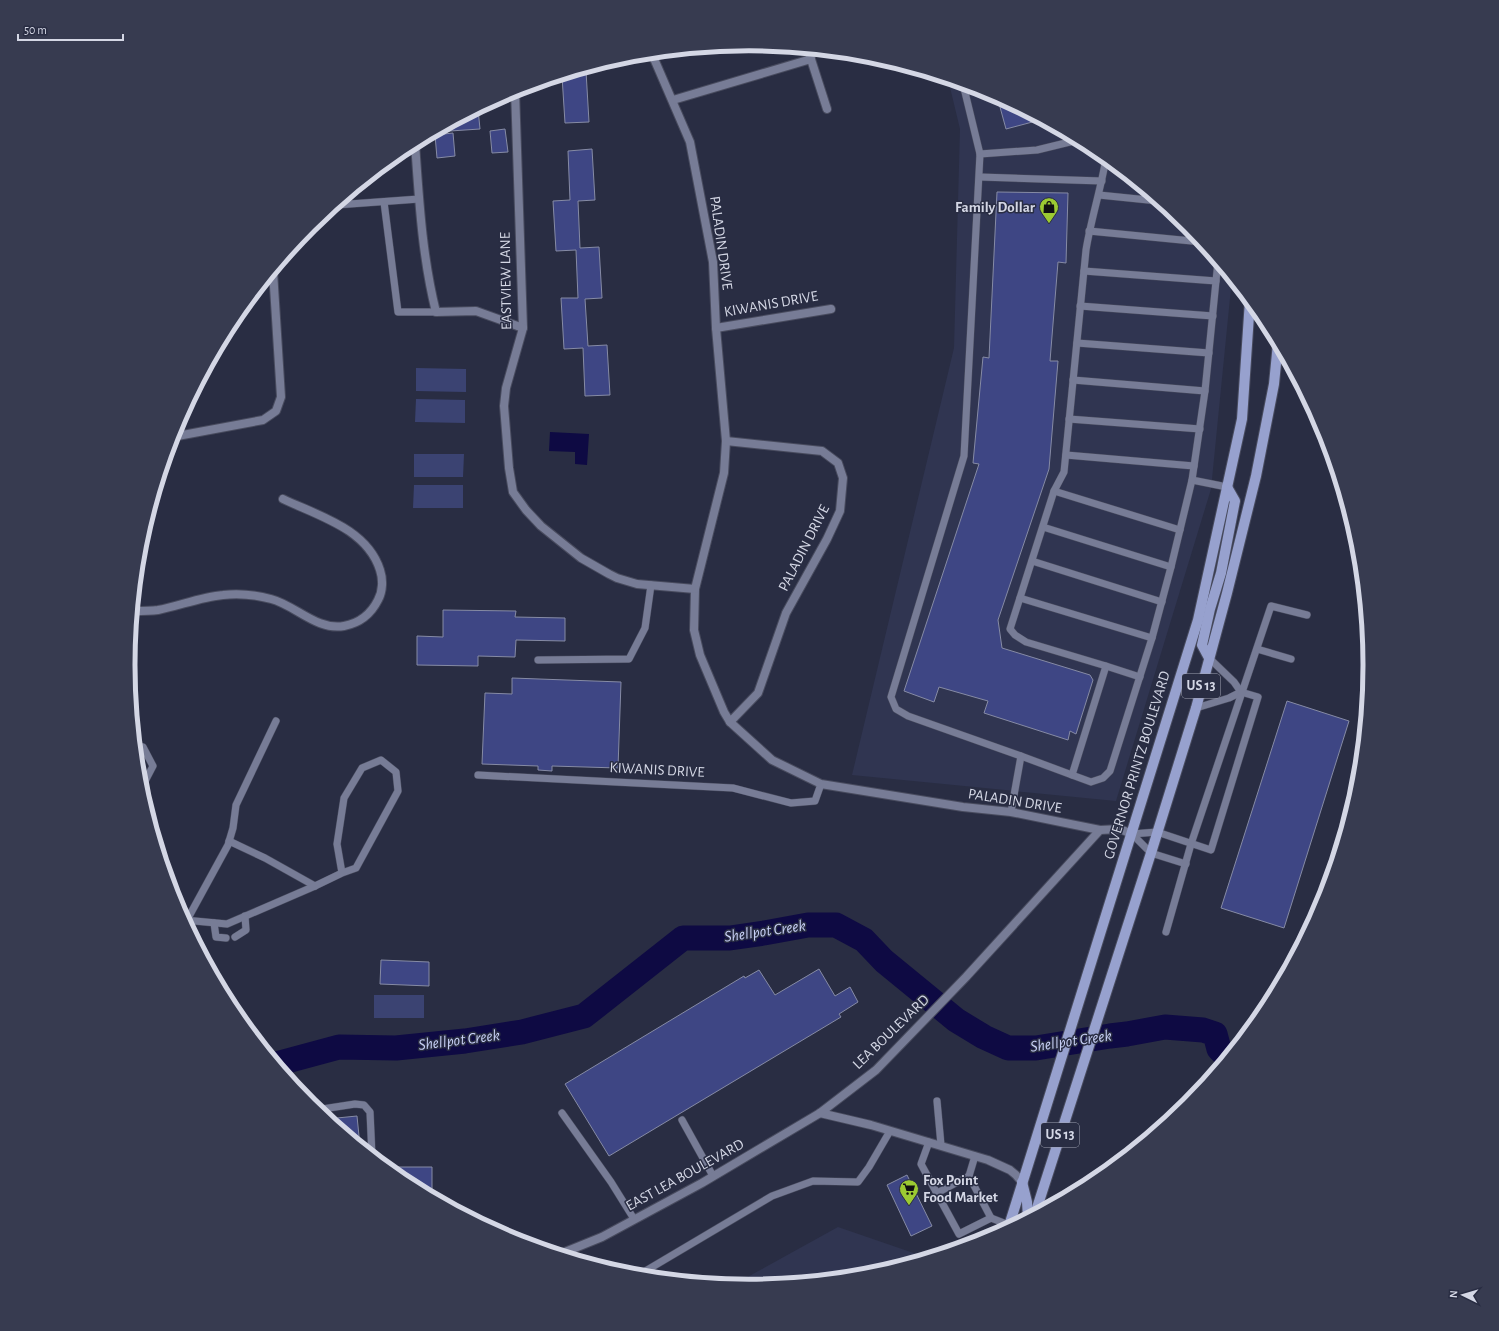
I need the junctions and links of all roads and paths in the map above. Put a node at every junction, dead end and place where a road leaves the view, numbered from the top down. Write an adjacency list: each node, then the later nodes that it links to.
1 (809, 54): 2 (street)
2 (810, 58): 6 (street); 7 (street)
3 (654, 59): 6 (street, PALADIN DRIVE)
4 (965, 90): 10 (lane)
5 (515, 98): 30 (street, EASTVIEW LANE)
6 (673, 100): 31 (street, PALADIN DRIVE)
7 (828, 109)
8 (1071, 142): 10 (lane)
9 (416, 150): 15 (street)
10 (980, 154): 12 (lane)
11 (1105, 165): 13 (lane)
12 (980, 177): 13 (lane); 69 (lane)
13 (1102, 181): 14 (lane)
14 (1099, 195): 16 (lane); 19 (lane)
15 (419, 198): 17 (lane); 28 (street)
16 (1150, 199)
17 (384, 202): 18 (lane); 28 (lane)
18 (342, 205)
19 (1089, 230): 20 (lane); 22 (lane)
20 (1194, 241)
21 (1217, 267): 24 (lane)
22 (1084, 271): 24 (lane); 25 (lane)
23 (273, 277): 39 (street)
24 (1216, 281): 29 (lane)
25 (1080, 306): 29 (lane); 32 (lane)
26 (831, 309): 31 (street, KIWANIS DRIVE)
27 (1249, 309): 44 (main road, GOVERNOR PRINTZ BOULEVARD / US 13)
28 (436, 312): 30 (street)
29 (1213, 316): 34 (lane)
30 (523, 328): 51 (street, EASTVIEW LANE)
31 (716, 328): 40 (street, PALADIN DRIVE)
32 (1077, 343): 34 (lane); 35 (lane)
33 (1277, 351): 59 (main road, US 13)
34 (1209, 353): 36 (lane)
35 (1073, 380): 36 (lane); 37 (lane)
36 (1205, 391): 38 (lane)
37 (1070, 419): 38 (lane); 41 (lane)
38 (1200, 429): 42 (lane)
39 (180, 436)
40 (726, 441): 52 (street, PALADIN DRIVE); 67 (street, PALADIN DRIVE)
41 (1066, 454): 42 (lane); 45 (lane)
42 (1194, 466): 43 (lane)
43 (1192, 480): 44 (lane); 48 (lane)
44 (1227, 487): 59 (main road); 77 (main road, GOVERNOR PRINTZ BOULEVARD / US 13)
45 (1054, 491): 47 (lane); 48 (lane)
46 (284, 499): 55 (street)
47 (1043, 527): 49 (lane); 50 (lane)
48 (1180, 530): 50 (lane)
49 (1032, 561): 53 (lane); 54 (lane)
50 (1171, 567): 54 (lane)
51 (651, 585): 52 (street, EASTVIEW LANE); 61 (lane)
52 (696, 589): 67 (street, PALADIN DRIVE)
53 (1020, 598): 57 (lane); 62 (lane)
54 (1162, 602): 57 (lane)
55 (137, 611)
56 (1307, 615): 58 (lane)
57 (1152, 638): 63 (lane)
58 (1257, 649): 60 (lane); 64 (lane)
59 (1209, 658): 64 (lane); 65 (main road, US 13)
60 (1291, 659)
61 (538, 660)
62 (1106, 666): 63 (lane); 71 (lane)
63 (1140, 677): 71 (lane)
64 (1241, 692): 65 (lane); 79 (lane); 79 (lane)
65 (1196, 708): 76 (main road, US 13)
66 (276, 721): 78 (lane)
67 (730, 722): 73 (street, PALADIN DRIVE)
68 (140, 747): 72 (lane)
69 (1021, 756): 71 (lane); 74 (lane)
70 (478, 775): 73 (lane, KIWANIS DRIVE)
71 (1072, 775)
72 (146, 779)
73 (821, 784): 74 (street, PALADIN DRIVE)
74 (1011, 812): 75 (street, PALADIN DRIVE)
75 (1100, 830): 77 (street); 94 (street, LEA BOULEVARD)
76 (1157, 832): 77 (lane); 79 (lane); 80 (main road, US 13)
77 (1132, 834): 80 (lane); 103 (main road, GOVERNOR PRINTZ BOULEVARD / US 13)
78 (229, 840): 83 (lane); 84 (lane)
79 (1191, 844): 81 (lane)
80 (1151, 853): 81 (lane); 105 (main road, US 13)
81 (1186, 864): 88 (lane)
82 (342, 873): 82 (lane); 83 (lane)
83 (315, 886): 85 (lane)
84 (188, 915)
85 (245, 916): 87 (lane); 89 (lane)
86 (191, 920): 87 (lane)
87 (214, 923): 90 (lane)
88 (1166, 932)
89 (235, 937)
90 (226, 938)
91 (937, 1101): 98 (lane)
92 (324, 1109): 99 (lane)
93 (562, 1113): 108 (lane)
94 (820, 1113): 96 (street); 101 (street, EAST LEA BOULEVARD)
95 (682, 1120): 101 (lane)
96 (890, 1130): 97 (street); 112 (lane)
97 (929, 1142): 98 (street); 104 (lane)
98 (941, 1146): 100 (street)
99 (372, 1150)
100 (975, 1156): 102 (lane); 103 (street)
101 (713, 1176): 108 (street, EAST LEA BOULEVARD)
102 (969, 1176): 104 (lane); 107 (lane)
103 (1022, 1182): 106 (main road); 109 (main road, GOVERNOR PRINTZ BOULEVARD / US 13)
104 (937, 1193): 107 (lane)
105 (1037, 1209)
106 (1028, 1213)
107 (991, 1218): 110 (lane)
108 (634, 1219): 111 (street, EAST LEA BOULEVARD)
109 (1011, 1222)
110 (1004, 1225)
111 (566, 1251)
112 (646, 1271)

